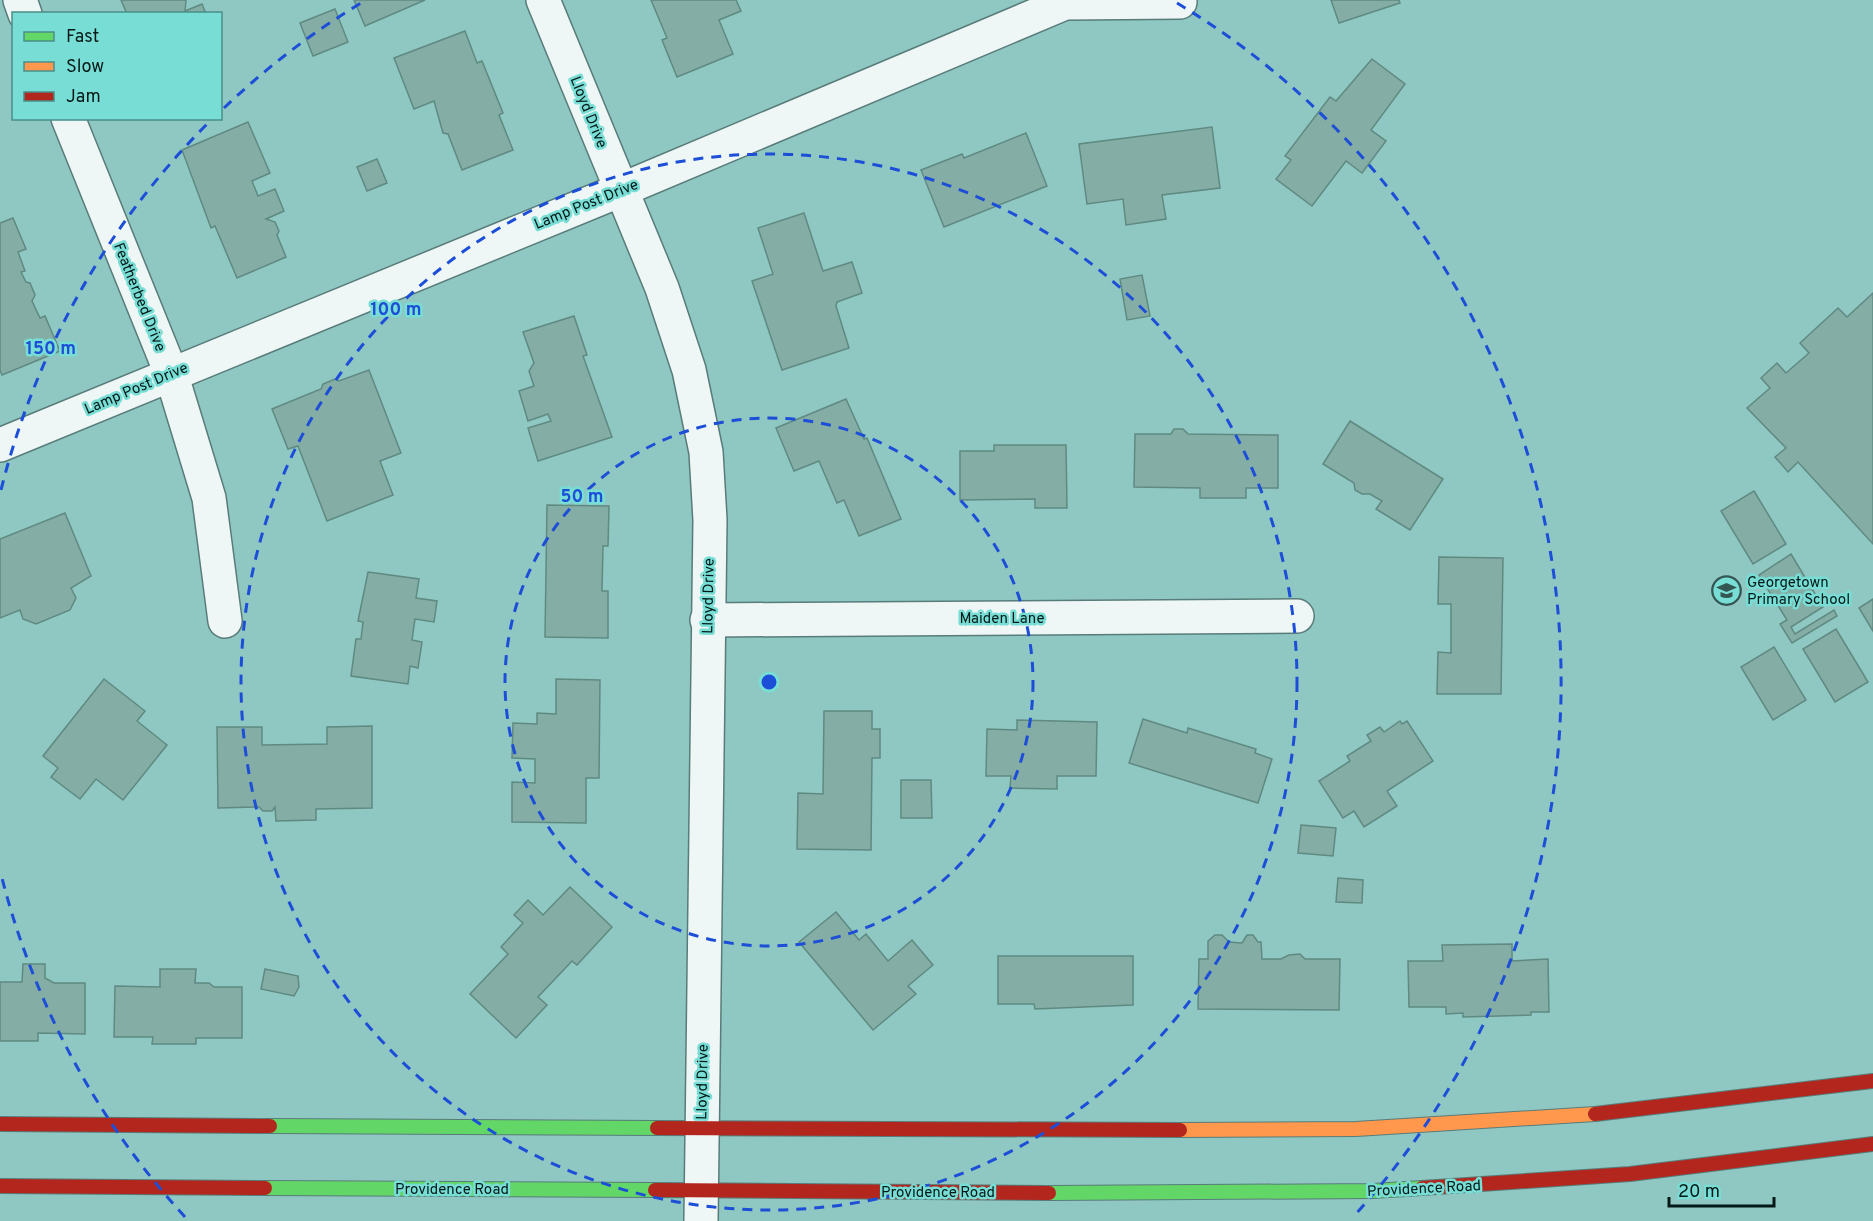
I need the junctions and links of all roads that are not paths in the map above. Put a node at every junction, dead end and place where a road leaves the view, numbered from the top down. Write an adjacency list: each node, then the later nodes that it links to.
1 (543, 0): 4 (street, Lloyd Drive)
2 (1180, 2): 4 (street, Lamp Post Drive)
3 (69, 120): 5 (street, Featherbed Drive)
4 (621, 190): 5 (street, Lamp Post Drive); 8 (street, Lloyd Drive)
5 (171, 373): 6 (street, Lamp Post Drive); 9 (street, Featherbed Drive)
6 (0, 445)
7 (1297, 616): 8 (street, Maiden Lane)
8 (707, 620): 12 (street, Lloyd Drive)
9 (225, 621)
10 (1873, 1081): 12 (main road)
11 (0, 1124): 12 (main road)
12 (702, 1129): 15 (street, Lloyd Drive)
13 (1873, 1144): 15 (main road, Providence Road)
14 (0, 1186): 15 (main road, Providence Road)
15 (701, 1206)

